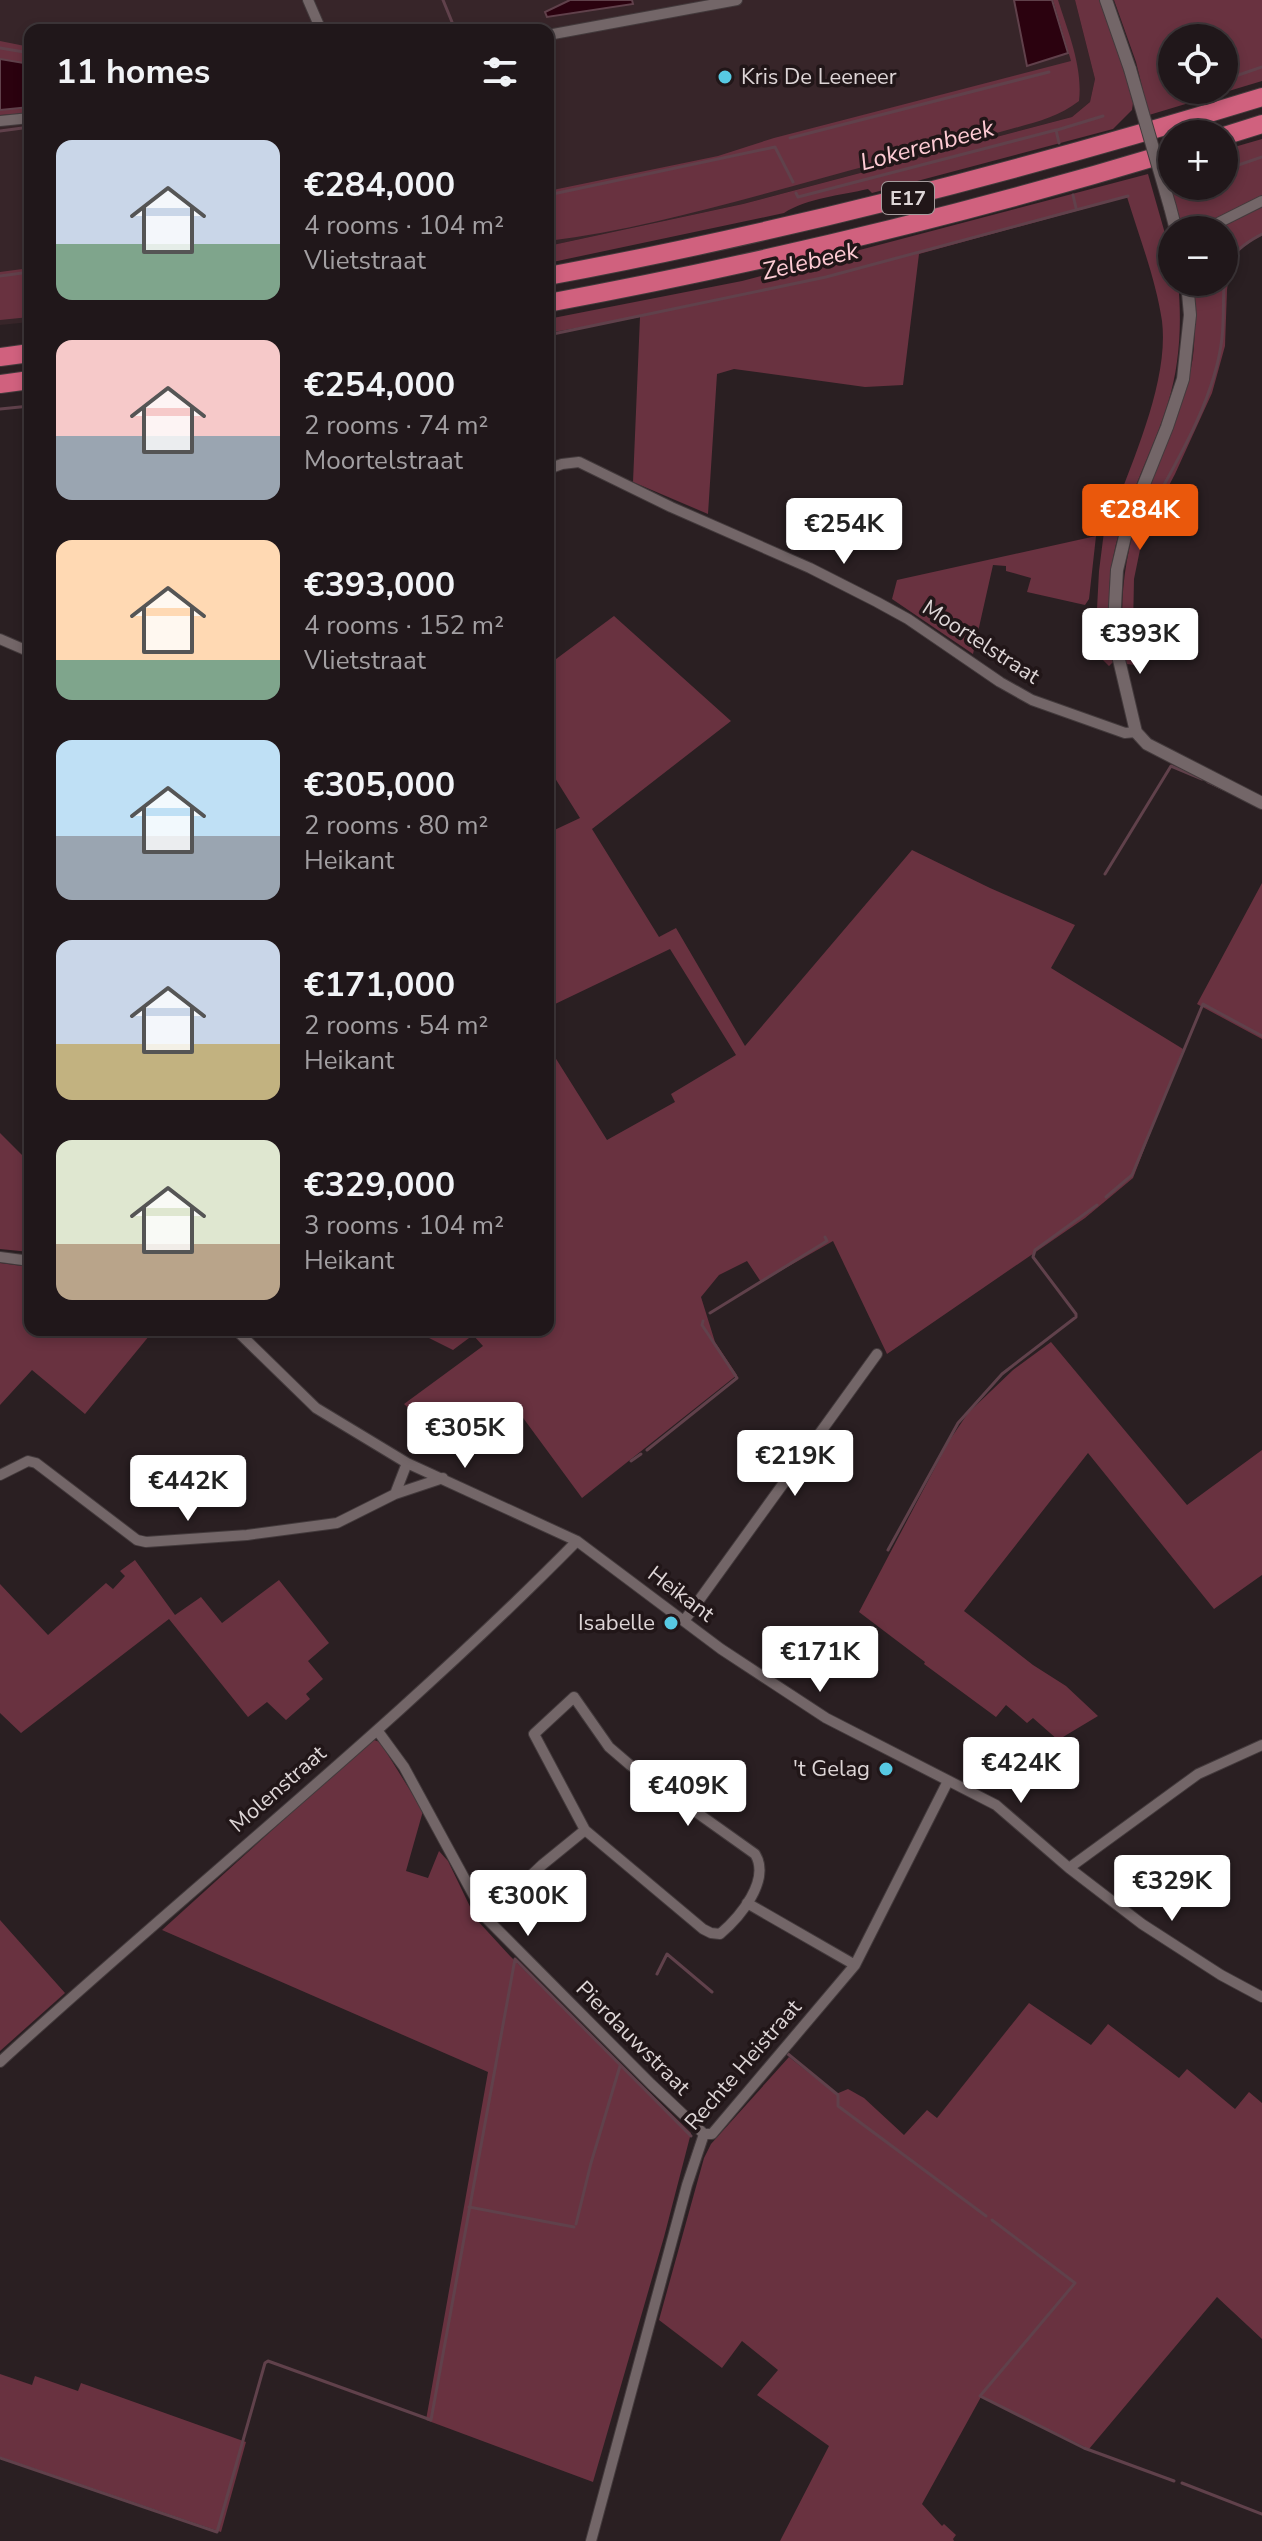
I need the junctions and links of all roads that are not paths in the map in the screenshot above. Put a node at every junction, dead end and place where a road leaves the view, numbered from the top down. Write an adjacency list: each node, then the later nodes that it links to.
1 (308, 0): 4 (street)
2 (737, 0): 5 (street)
3 (1106, 0): 13 (street, bridge)
4 (318, 24)
5 (554, 34)
6 (1262, 97): 15 (highway, E17)
7 (24, 119): 8 (street)
8 (0, 121)
9 (1262, 124): 10 (highway)
10 (1238, 132)
11 (1158, 156): 17 (highway, E17)
12 (1262, 201): 14 (street)
13 (1172, 216)
14 (1232, 216)
15 (554, 275)
16 (1188, 296): 25 (street)
17 (554, 302)
18 (24, 354): 19 (highway)
19 (0, 357)
20 (24, 381): 21 (highway)
21 (0, 384)
22 (554, 467): 25 (street, Moortelstraat)
23 (0, 639): 24 (street)
24 (24, 649)
25 (1136, 732): 26 (street)
26 (1262, 803)
27 (0, 1257): 28 (street)
28 (24, 1260)
29 (242, 1336): 31 (street, Heikant)
30 (877, 1354): 36 (street)
31 (407, 1463): 33 (street, Heikant); 34 (street)
32 (0, 1475): 34 (street)
33 (443, 1478): 34 (street); 35 (street, Heikant)
34 (395, 1494)
35 (577, 1541): 36 (street, Heikant); 37 (street, Molenstraat)
36 (684, 1621): 39 (street, Heikant)
37 (377, 1730): 43 (street, Pierdauwstraat); 46 (street, Molenstraat)
38 (1262, 1745): 41 (street)
39 (948, 1781): 41 (street, Heikant); 44 (street, Rechte Heistraat)
40 (585, 1830): 42 (street); 42 (street); 43 (street)
41 (1069, 1868): 45 (street, Heikant)
42 (747, 1903): 44 (street)
43 (486, 1918): 47 (street, Pierdauwstraat)
44 (855, 1965): 47 (street, Rechte Heistraat)
45 (1262, 1997)
46 (0, 2062)
47 (704, 2134): 48 (street, Rechte Heistraat)
48 (591, 2541)

